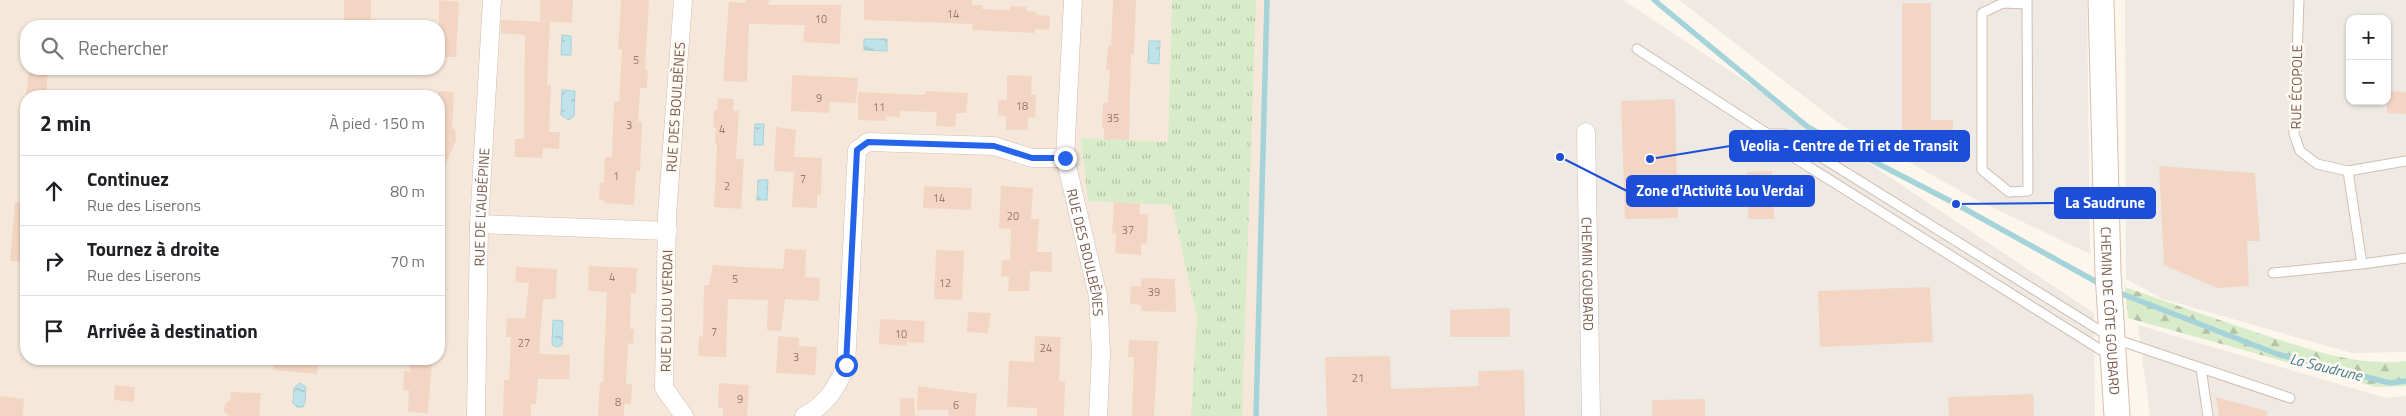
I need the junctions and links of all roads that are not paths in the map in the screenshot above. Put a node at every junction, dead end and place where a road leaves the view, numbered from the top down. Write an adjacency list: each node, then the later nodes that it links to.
1 (492, 0): 15 (street, RUE DE L'AUBÉPINE)
2 (682, 0): 14 (street, RUE DES BOULBÈNES)
3 (1073, 0): 11 (street, RUE DES BOULBÈNES)
4 (2101, 0): 19 (main road, CHEMIN DE CÔTE GOUBARD)
5 (2299, 0): 13 (lane, RUE ÉCOPOLE)
6 (2004, 2): 7 (lane); 7 (lane)
7 (2027, 2)
8 (1637, 49): 10 (lane)
9 (1586, 132): 27 (street, CHEMIN GOUBARD)
10 (1768, 134): 19 (lane); 19 (lane)
11 (1065, 158): 25 (street); 26 (street, RUE DES BOULBÈNES)
12 (2406, 161): 13 (lane, RUE ÉCOPOLE)
13 (2348, 171): 17 (lane)
14 (668, 223): 15 (street, RUE DU LOU VERDAI); 24 (street, RUE DU LOU VERDAI)
15 (479, 224): 23 (street, RUE DE L'AUBÉPINE)
16 (2406, 258): 17 (lane)
17 (2362, 264): 18 (lane)
18 (2273, 274)
19 (2113, 348): 20 (lane); 22 (main road, CHEMIN DE CÔTE GOUBARD)
20 (2200, 368): 21 (lane); 28 (lane)
21 (2290, 398)
22 (2118, 415)
23 (476, 416)
24 (684, 416)
25 (804, 416)
26 (1098, 416)
27 (1591, 416)
28 (2208, 416)

